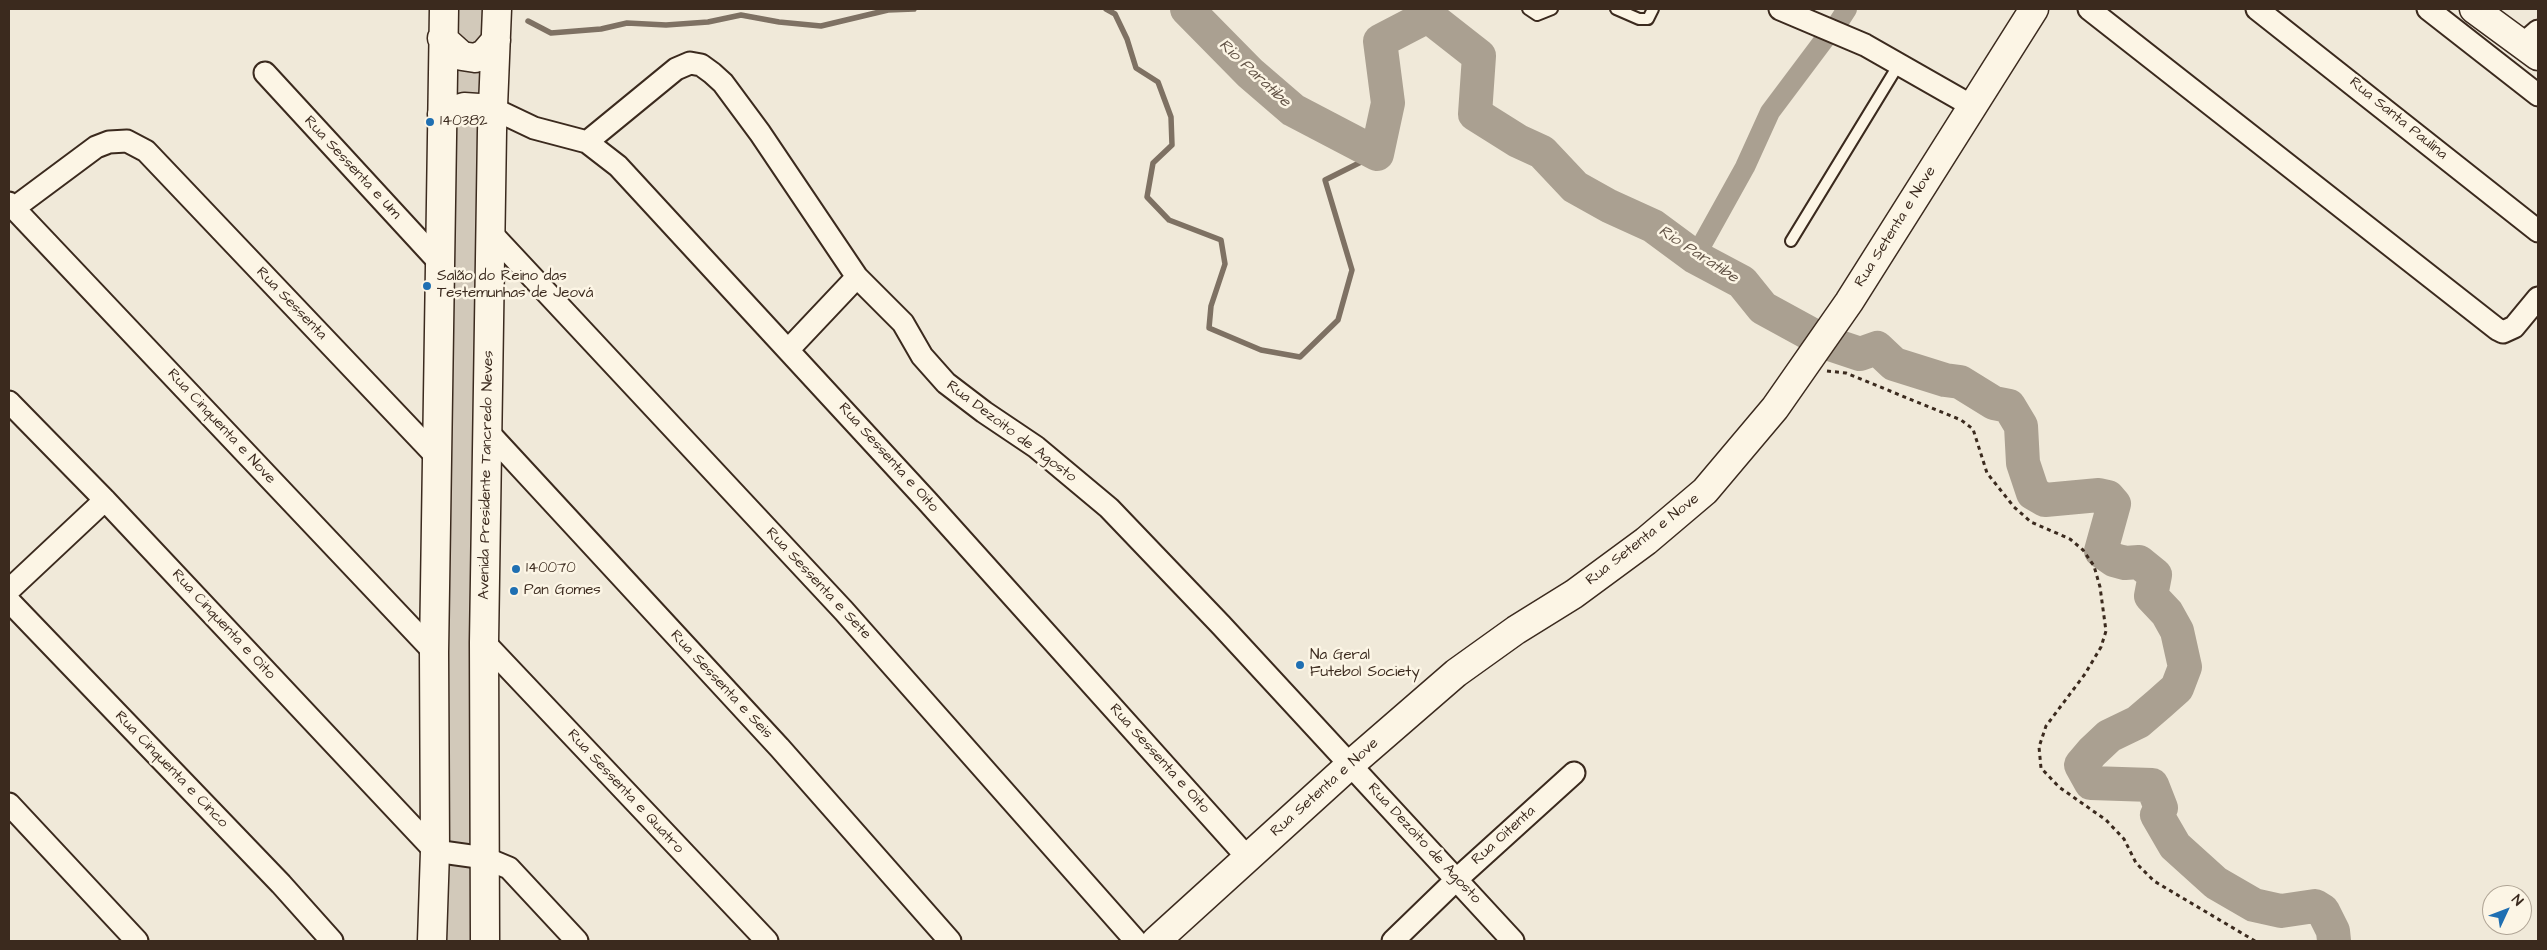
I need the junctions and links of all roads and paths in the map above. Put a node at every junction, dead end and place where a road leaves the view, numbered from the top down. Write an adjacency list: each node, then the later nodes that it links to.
1 (444, 9): 13 (main road)
2 (497, 9): 14 (main road, Avenida Presidente Tancredo Neves)
3 (1528, 9): 4 (lane)
4 (1552, 9)
5 (1616, 9): 6 (lane)
6 (1653, 9)
7 (1780, 9): 16 (street)
8 (2034, 9): 19 (main road, Rua Setenta e Nove)
9 (2089, 9): 29 (street)
10 (2257, 9): 24 (street, Rua Santa Paulina)
11 (2428, 9): 18 (street)
12 (2474, 9): 15 (main road)
13 (442, 38): 14 (main road); 21 (main road)
14 (496, 40): 20 (main road, Avenida Presidente Tancredo Neves)
15 (2533, 44)
16 (1899, 64): 19 (street); 26 (lane)
17 (265, 73): 27 (street, Rua Sessenta e Um)
18 (2538, 95)
19 (1972, 106): 31 (main road, Rua Setenta e Nove)
20 (494, 109): 21 (main road); 22 (street, Rua Sessenta e Oito); 25 (main road, Avenida Presidente Tancredo Neves)
21 (442, 114): 27 (main road)
22 (587, 142): 28 (street, Rua Dezoito de Agosto); 30 (street, Rua Sessenta e Oito)
23 (11, 206): 34 (street, Rua Sessenta); 39 (street, Rua Cinquenta e Nove)
24 (2538, 231)
25 (492, 234): 33 (main road, Avenida Presidente Tancredo Neves); 54 (street, Rua Sessenta e Sete)
26 (1791, 241)
27 (439, 262): 34 (main road)
28 (857, 277): 30 (street); 40 (street, Rua Dezoito de Agosto)
29 (2538, 298)
30 (789, 349): 45 (street, Rua Sessenta e Oito)
31 (1806, 363): 40 (main road, Rua Setenta e Nove); 58 (path)
32 (9, 402): 35 (street, Rua Cinquenta e Oito)
33 (488, 432): 38 (main road, Avenida Presidente Tancredo Neves); 53 (street, Rua Sessenta e Seis)
34 (437, 457): 39 (main road)
35 (105, 500): 36 (street); 43 (street, Rua Cinquenta e Oito)
36 (9, 590)
37 (9, 602): 48 (street, Rua Cinquenta e Cinco)
38 (484, 642): 44 (main road, Avenida Presidente Tancredo Neves); 52 (street, Rua Sessenta e Quatro)
39 (434, 652): 43 (main road)
40 (1351, 764): 45 (main road, Rua Setenta e Nove); 46 (street, Rua Dezoito de Agosto)
41 (1574, 773): 46 (street, Rua Oitenta)
42 (9, 804): 47 (street)
43 (435, 851): 44 (street); 49 (main road)
44 (485, 858): 50 (main road, Avenida Presidente Tancredo Neves); 51 (street)
45 (1247, 858): 55 (main road, Rua Setenta e Nove)
46 (1457, 878): 56 (street, Rua Oitenta); 57 (street, Rua Dezoito de Agosto)
47 (137, 941)
48 (332, 941)
49 (432, 941)
50 (485, 941)
51 (577, 941)
52 (767, 941)
53 (950, 941)
54 (1136, 941)
55 (1156, 941)
56 (1393, 941)
57 (1513, 941)
58 (2255, 941)

